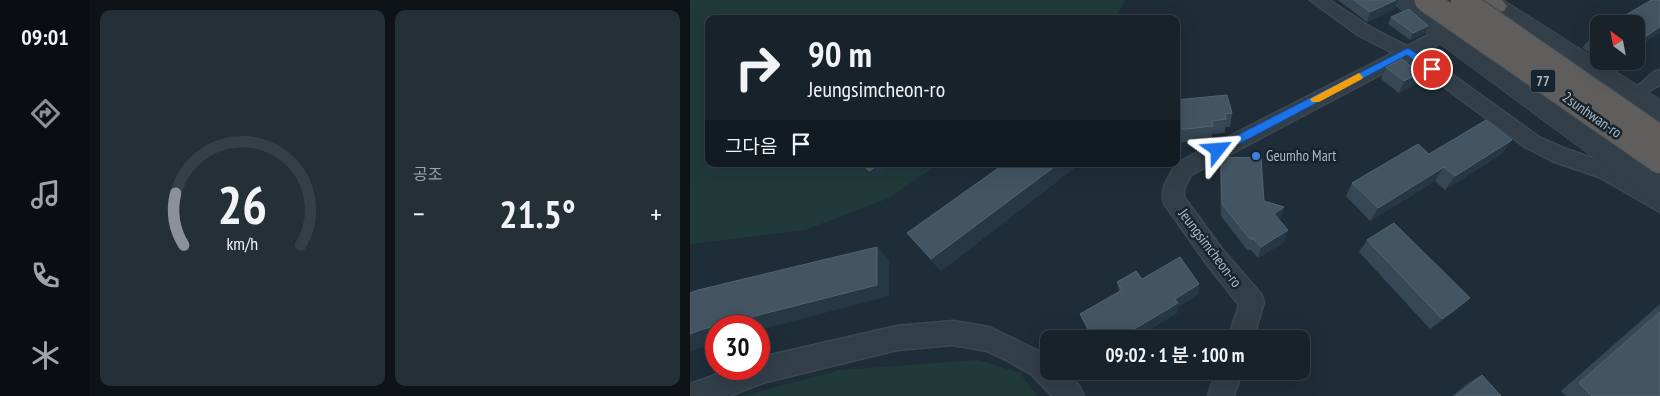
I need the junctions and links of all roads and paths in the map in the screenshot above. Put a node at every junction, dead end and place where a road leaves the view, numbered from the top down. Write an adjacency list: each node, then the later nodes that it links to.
1 (1318, 0): 7 (street)
2 (1401, 0): 6 (street)
3 (1426, 0): 10 (highway, 2sunhwan-ro / 77, bridge)
4 (1462, 0): 9 (highway, 2sunhwan-ro / 77, bridge)
5 (1491, 2): 6 (street, Jeungsimcheon-ro); 8 (street)
6 (1442, 34): 7 (street, Jeungsimcheon-ro); 11 (street)
7 (1408, 51): 12 (street); 13 (street, Jeungsimcheon-ro)
8 (1660, 112)
9 (1660, 137)
10 (1660, 162)
11 (1660, 191)
12 (1660, 203)
13 (1243, 330)
14 (1226, 380): 17 (street)
15 (693, 396): 16 (street)
16 (1071, 396)
17 (1220, 396)

